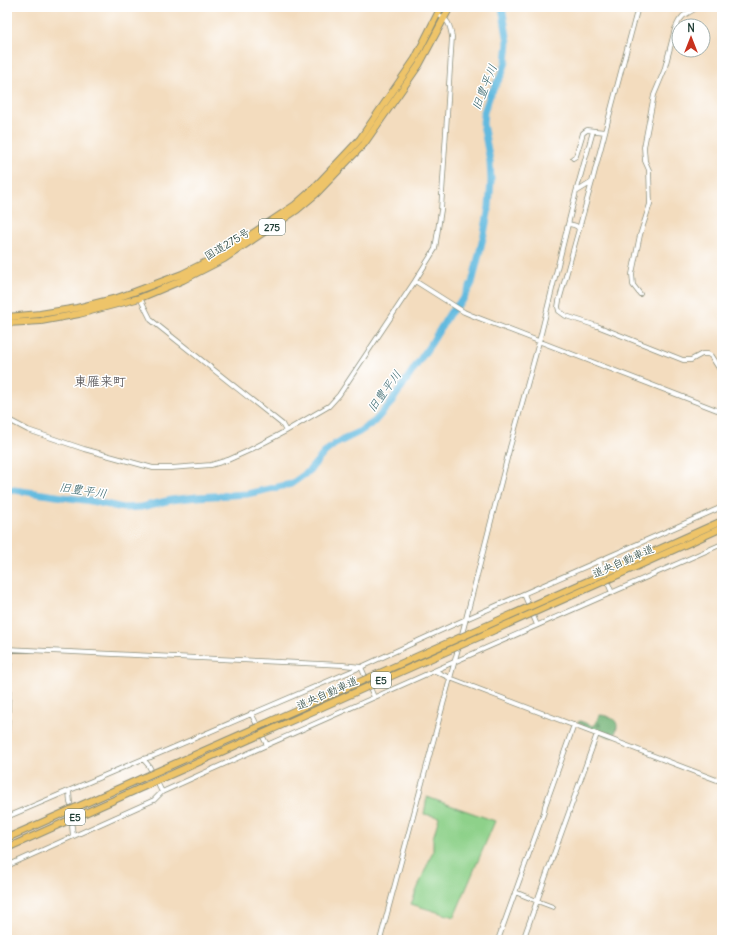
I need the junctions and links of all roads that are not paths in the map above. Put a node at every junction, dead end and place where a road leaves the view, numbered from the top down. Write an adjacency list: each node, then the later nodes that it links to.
1 (441, 7): 5 (highway, 国道275号 / 275)
2 (450, 7): 6 (highway, 国道275号 / 275)
3 (638, 7): 8 (street)
4 (698, 7): 15 (street)
5 (437, 14): 6 (street); 17 (highway, 国道275号 / 275)
6 (444, 18): 14 (street); 16 (highway, 国道275号 / 275)
7 (593, 131): 8 (street); 9 (street); 11 (street)
8 (605, 132): 10 (street)
9 (573, 158)
10 (592, 182): 11 (street); 13 (street)
11 (576, 192): 12 (street)
12 (568, 224): 13 (street); 19 (street)
13 (579, 230): 20 (street)
14 (415, 282): 19 (street); 23 (street)
15 (640, 294)
16 (140, 298): 18 (highway, 国道275号 / 275); 23 (street)
17 (7, 317)
18 (7, 323)
19 (539, 342): 21 (street); 31 (street)
20 (722, 373)
21 (722, 412)
22 (7, 419): 23 (street)
23 (286, 431)
24 (722, 507): 27 (street)
25 (721, 524): 28 (highway, 道央自動車道 / E5)
26 (722, 544): 29 (street)
27 (599, 561): 29 (street); 30 (street)
28 (618, 571): 52 (highway, 道央自動車道 / E5, bridge); 53 (highway, 道央自動車道 / E5, bridge)
29 (612, 593): 32 (street)
30 (524, 594): 31 (street); 32 (street)
31 (466, 619): 34 (street); 35 (street)
32 (537, 625): 34 (street)
33 (9, 650): 35 (street); 42 (street)
34 (454, 662): 36 (street); 37 (street)
35 (360, 667): 38 (street); 39 (street)
36 (435, 671): 37 (street); 38 (street)
37 (450, 678): 40 (street); 58 (street)
38 (374, 697): 43 (street)
39 (251, 713): 43 (street); 44 (street)
40 (574, 725): 41 (street); 55 (street)
41 (597, 734): 45 (street); 56 (street)
42 (7, 742)
43 (267, 745): 47 (street)
44 (143, 759): 46 (street); 47 (street)
45 (722, 782)
46 (69, 791): 48 (street); 49 (street)
47 (162, 792): 51 (street)
48 (70, 803)
49 (7, 817)
50 (72, 826): 51 (street)
51 (73, 836): 54 (street)
52 (7, 838)
53 (7, 848)
54 (7, 866)
55 (515, 892): 56 (street); 59 (street)
56 (537, 901): 57 (street); 60 (street)
57 (553, 907)
58 (380, 940)
59 (498, 940)
60 (523, 940)

